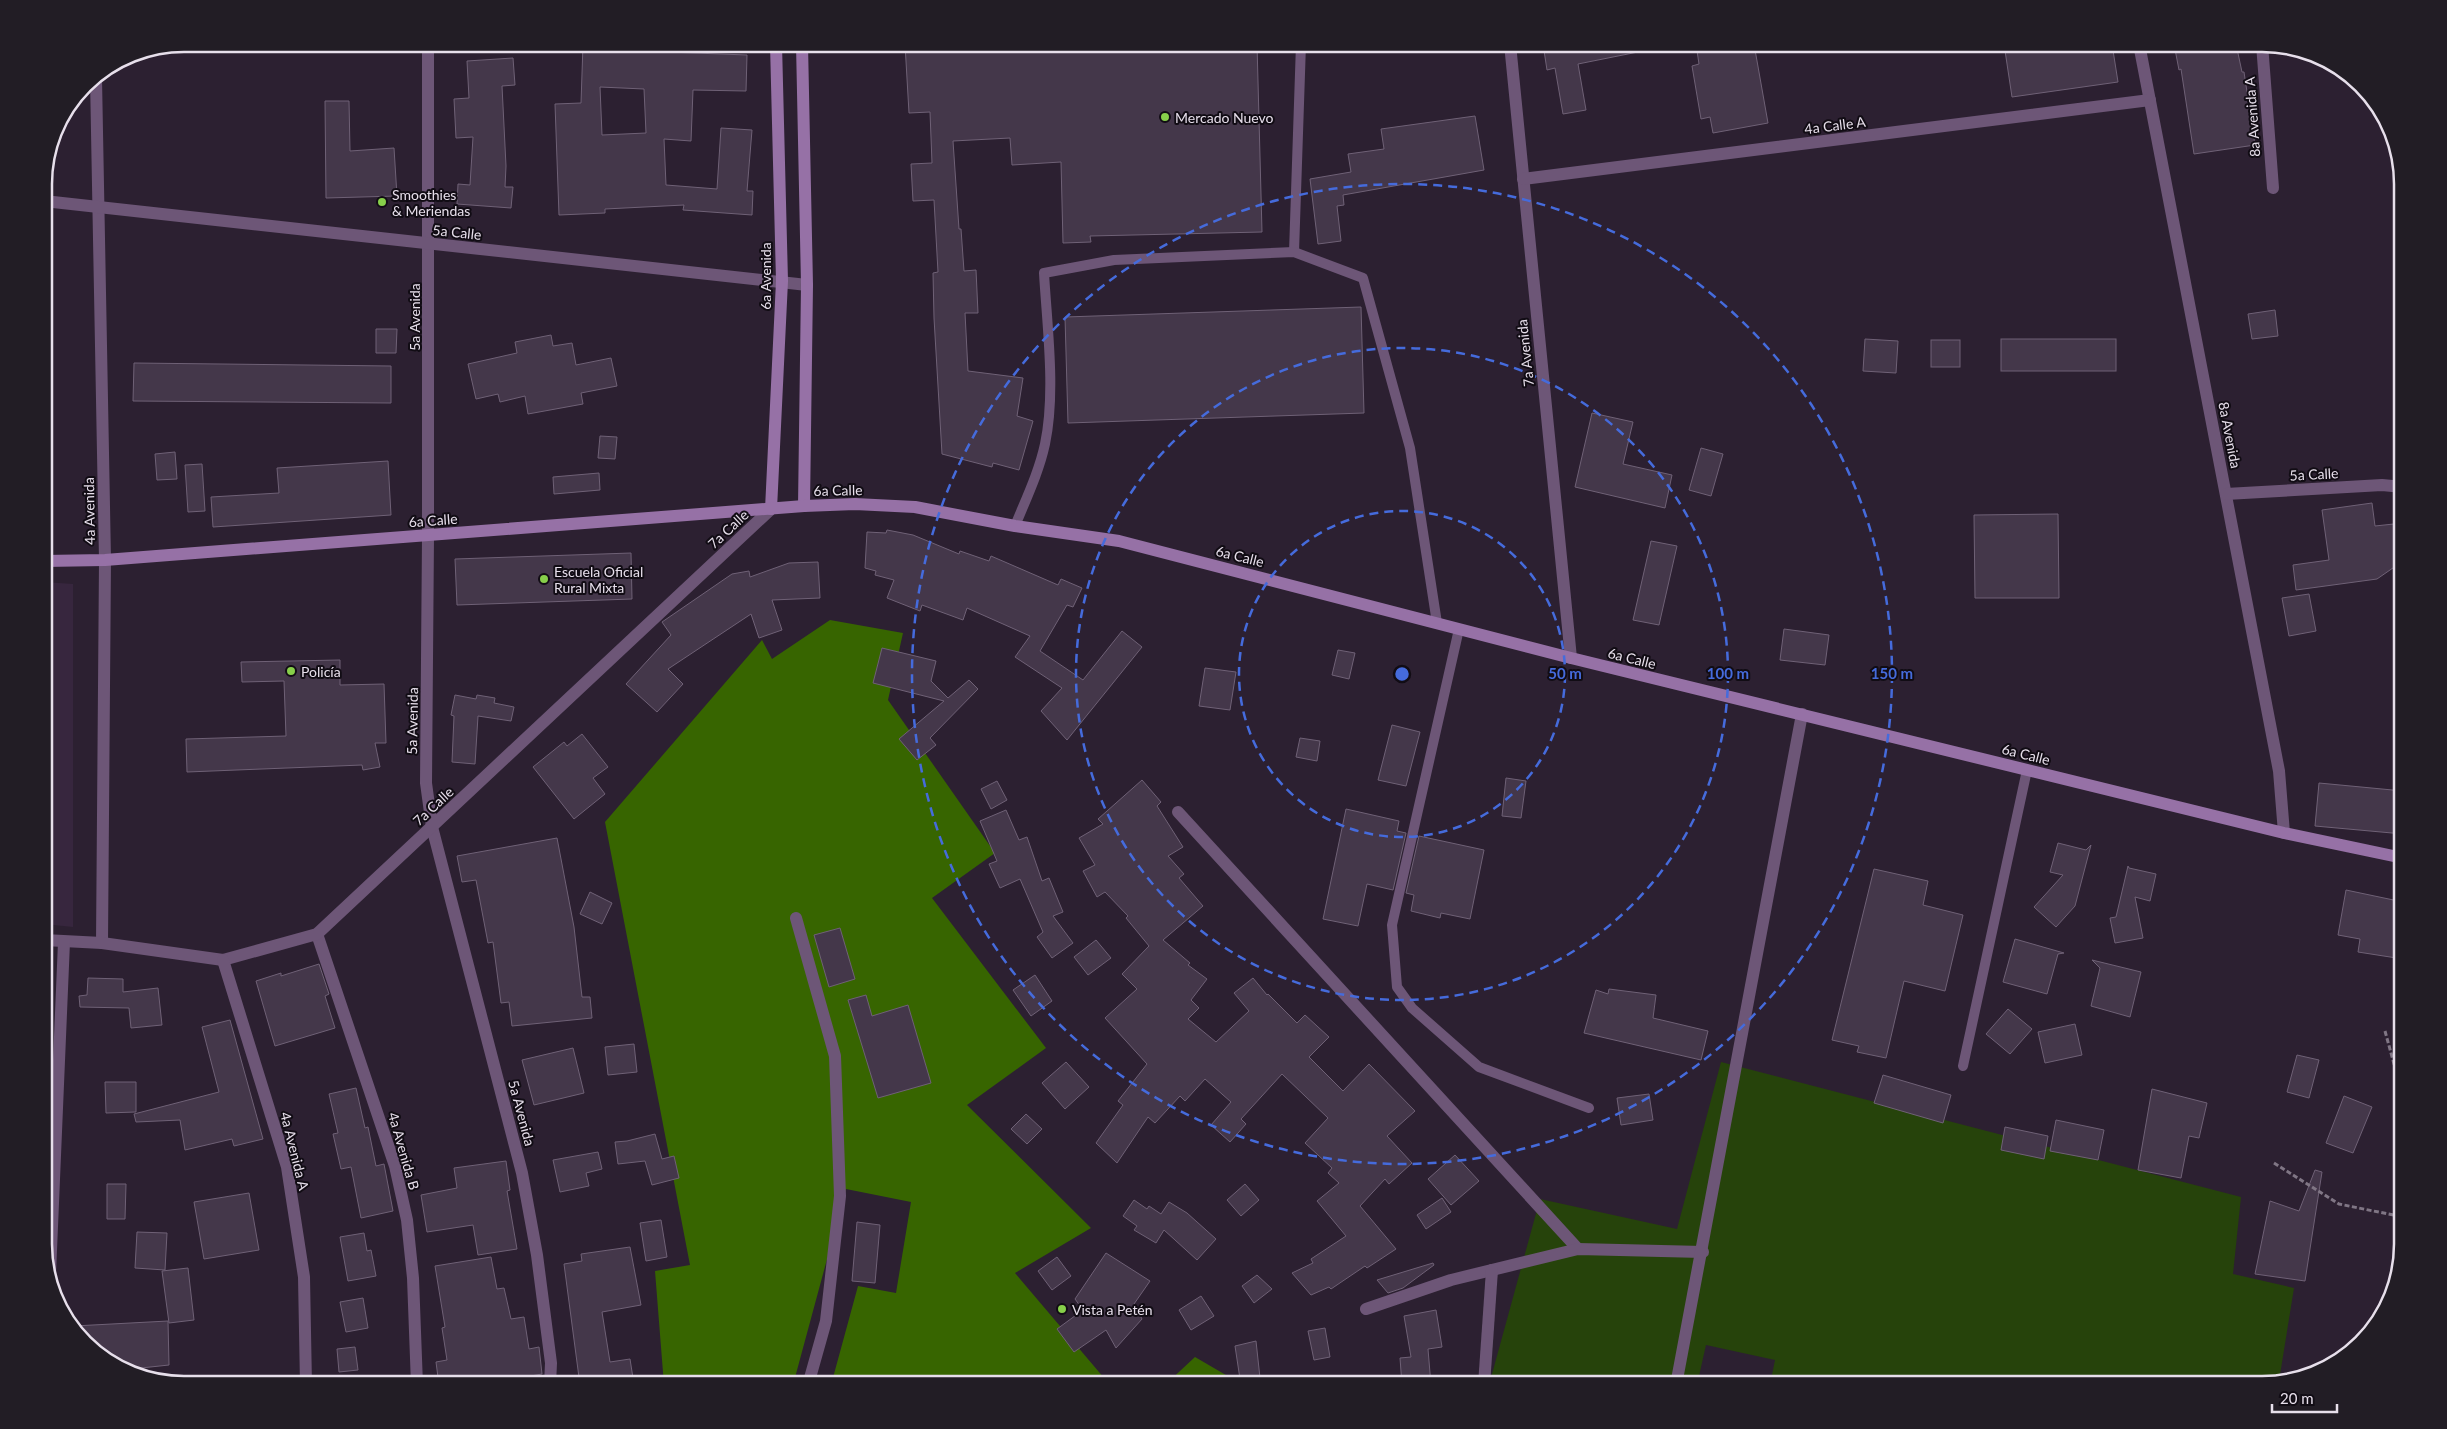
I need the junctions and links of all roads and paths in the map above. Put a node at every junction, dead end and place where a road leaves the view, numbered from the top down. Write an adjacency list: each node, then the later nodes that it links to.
1 (428, 52): 14 (street, 5a Avenida)
2 (776, 52): 16 (main road, 6a Avenida)
3 (802, 52): 17 (main road)
4 (1301, 52): 15 (lane)
5 (1511, 52): 10 (street, 7a Avenida)
6 (2141, 52): 9 (street, 8a Avenida)
7 (2263, 52): 11 (street, 8a Avenida A)
8 (96, 87): 13 (street, 4a Avenida)
9 (2150, 100): 10 (street, 4a Calle A); 19 (street, 8a Avenida)
10 (1523, 180): 28 (street, 7a Avenida)
11 (2273, 188)
12 (53, 202): 13 (street, 5a Calle)
13 (97, 206): 14 (street, 5a Calle); 24 (street, 4a Avenida)
14 (429, 244): 16 (street, 5a Calle); 23 (street, 5a Avenida)
15 (1294, 252): 22 (lane); 26 (lane)
16 (782, 281): 17 (street, 5a Calle); 21 (main road, 6a Avenida)
17 (807, 285): 20 (main road)
18 (2394, 486): 19 (street, 5a Calle)
19 (2226, 494): 33 (street, 8a Avenida)
20 (804, 506): 21 (main road, 6a Calle); 22 (main road, 6a Calle)
21 (771, 509): 23 (main road, 6a Calle); 32 (street, 7a Calle)
22 (1015, 526): 26 (main road, 6a Calle)
23 (428, 536): 24 (main road, 6a Calle); 32 (street, 5a Avenida)
24 (105, 560): 25 (main road, 6a Calle); 39 (street, 4a Avenida)
25 (53, 561)
26 (1437, 623): 27 (main road, 6a Calle)
27 (1460, 629): 28 (main road, 6a Calle); 44 (lane)
28 (1571, 658): 29 (main road, 6a Calle)
29 (1802, 714): 30 (main road, 6a Calle); 49 (street)
30 (2027, 770): 33 (main road, 6a Calle); 43 (lane)
31 (1178, 812): 48 (street)
32 (432, 827): 36 (street, 7a Calle); 54 (street, 5a Avenida)
33 (2284, 833): 34 (main road, 6a Calle)
34 (2394, 856)
35 (796, 918): 55 (street)
36 (317, 934): 40 (street, 7a Calle); 53 (street, 4a Avenida B)
37 (53, 941): 38 (street, 7a Calle)
38 (64, 942): 39 (street, 7a Calle); 46 (street)
39 (102, 943): 40 (street, 7a Calle)
40 (223, 960): 52 (street, 4a Avenida A)
41 (2385, 1031): 42 (path)
42 (2394, 1064)
43 (1963, 1066)
44 (1589, 1108)
45 (2274, 1163): 47 (path)
46 (53, 1203)
47 (2394, 1215)
48 (1578, 1249): 49 (street); 50 (street)
49 (1703, 1252): 57 (street)
50 (1492, 1270): 51 (street); 56 (street)
51 (1366, 1309)
52 (306, 1376)
53 (416, 1376)
54 (550, 1376)
55 (811, 1376)
56 (1485, 1376)
57 (1678, 1376)

